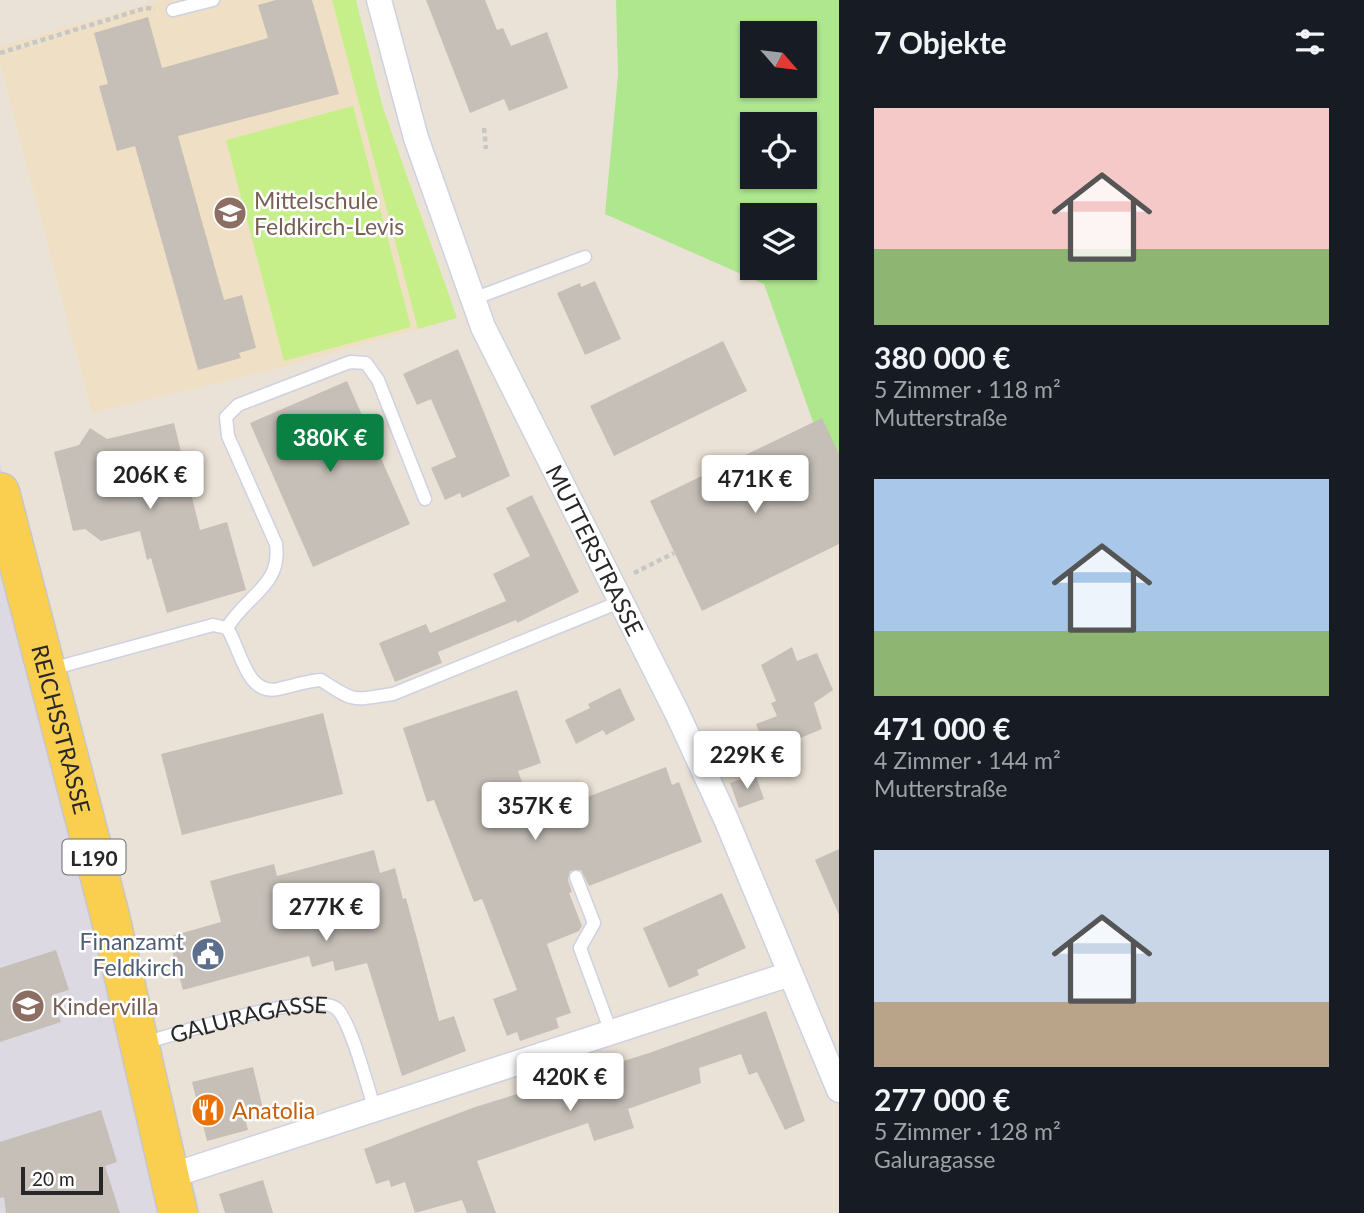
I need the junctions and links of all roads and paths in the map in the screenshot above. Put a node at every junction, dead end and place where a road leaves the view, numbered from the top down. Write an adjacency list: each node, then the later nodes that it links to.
1 (213, 0): 3 (lane)
2 (379, 0): 8 (street, MUTTERSTRASSE)
3 (173, 10): 4 (path)
4 (0, 53)
5 (484, 128): 6 (path)
6 (486, 149)
7 (585, 257): 8 (lane)
8 (473, 299): 12 (street, MUTTERSTRASSE)
9 (0, 492): 14 (main road, REICHSSTRASSE / L190)
10 (425, 499): 13 (lane)
11 (674, 553): 12 (path)
12 (618, 592): 13 (lane); 16 (street, MUTTERSTRASSE)
13 (227, 628): 14 (lane)
14 (48, 670): 18 (main road, REICHSSTRASSE / L190)
15 (576, 877): 17 (lane)
16 (790, 974): 17 (street); 19 (street, MUTTERSTRASSE)
17 (611, 1032): 20 (street)
18 (137, 1044): 20 (lane, GALURAGASSE); 21 (main road, REICHSSTRASSE / L190)
19 (839, 1090)
20 (375, 1110): 21 (street)
21 (170, 1176): 22 (main road, REICHSSTRASSE / L190)
22 (178, 1213)

